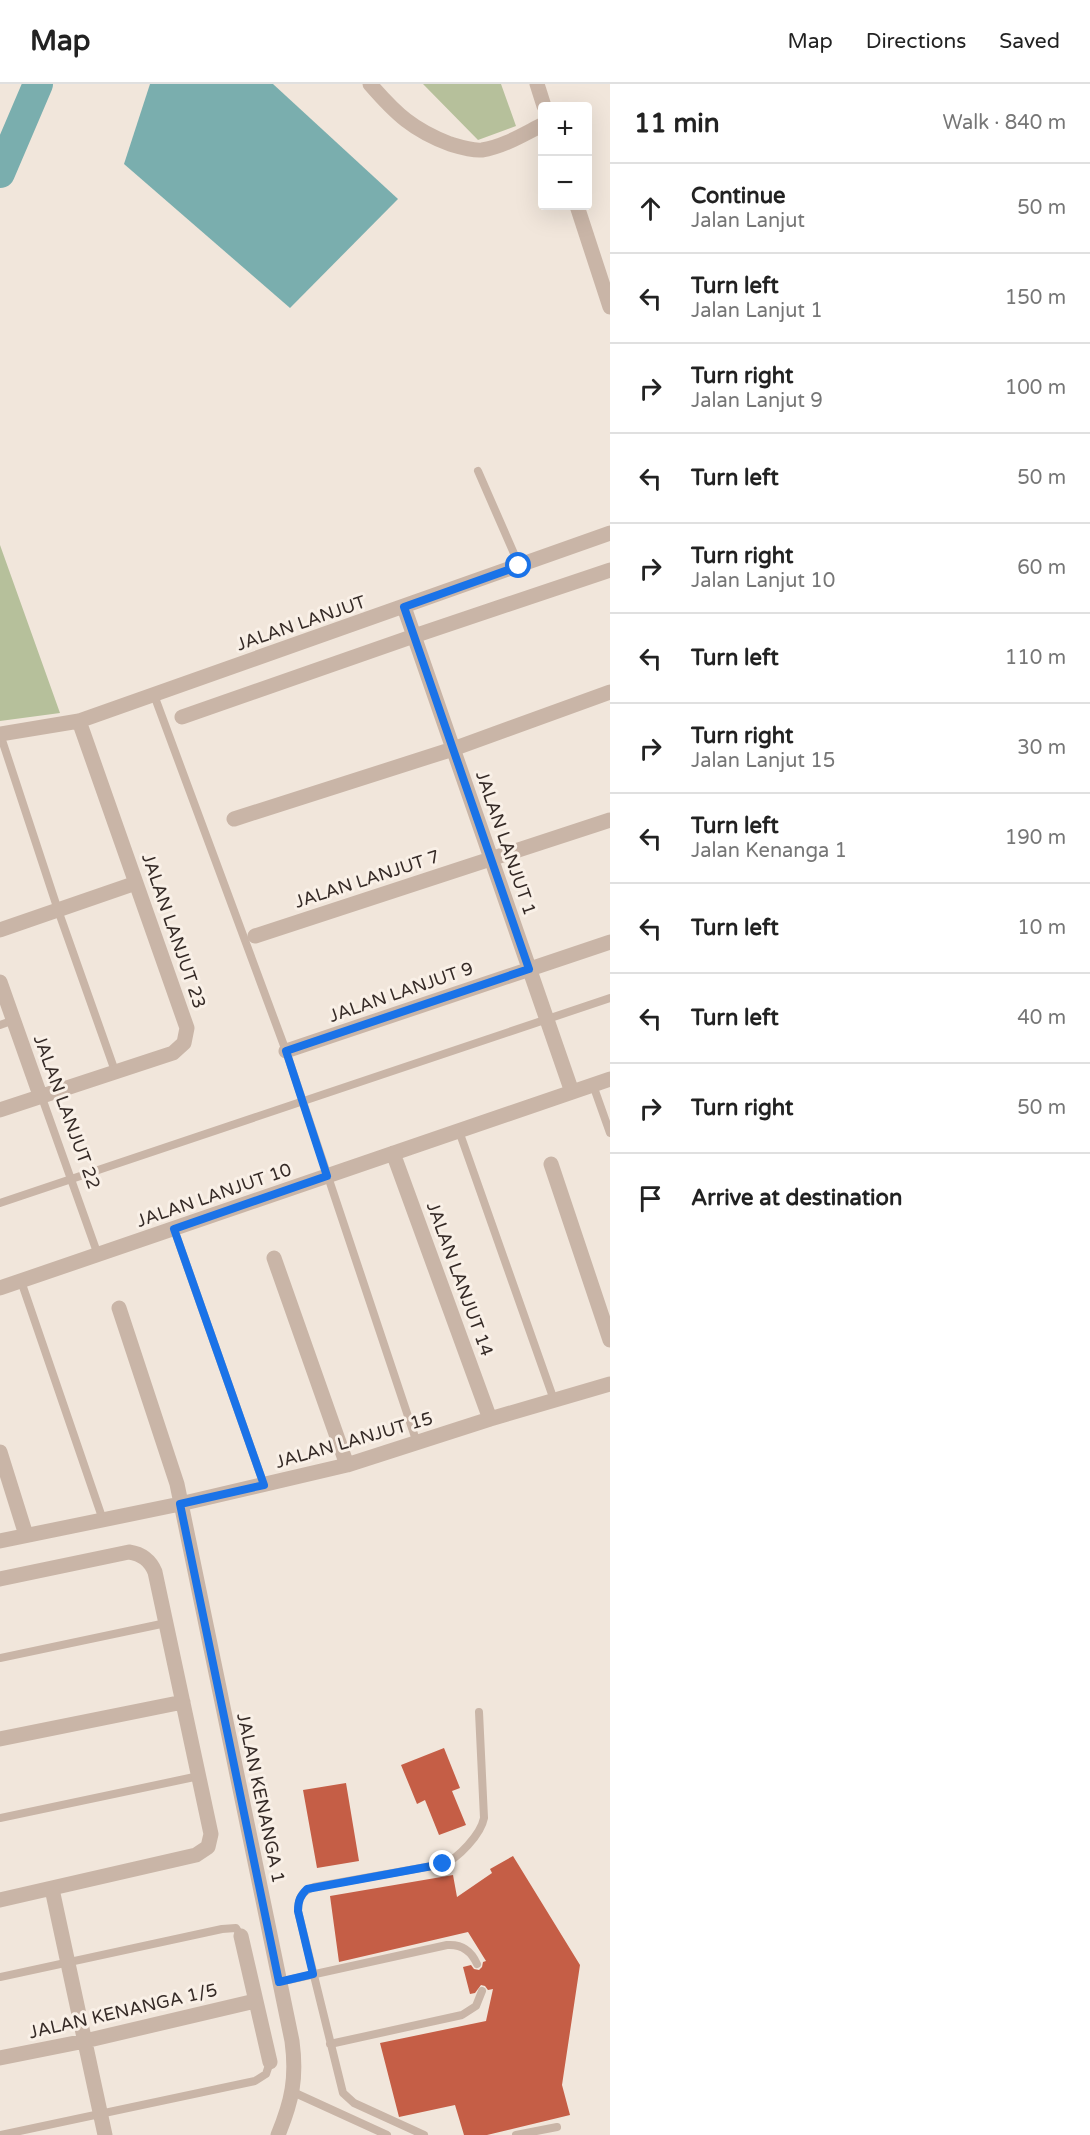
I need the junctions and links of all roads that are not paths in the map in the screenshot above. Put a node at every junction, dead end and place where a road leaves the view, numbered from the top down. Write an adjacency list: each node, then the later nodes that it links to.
1 (370, 84): 4 (street)
2 (537, 84): 3 (street)
3 (543, 102)
4 (538, 127)
5 (578, 210): 6 (street)
6 (610, 308)
7 (478, 471): 9 (lane)
8 (610, 533): 9 (street, JALAN LANJUT)
9 (519, 566): 11 (street, JALAN LANJUT)
10 (610, 570): 12 (street)
11 (404, 607): 12 (street, JALAN LANJUT 1); 14 (street, JALAN LANJUT)
12 (414, 636): 15 (street); 18 (street, JALAN LANJUT 1)
13 (610, 692): 18 (street)
14 (154, 695): 16 (street, JALAN LANJUT); 32 (lane)
15 (182, 717)
16 (79, 721): 17 (street, JALAN LANJUT); 22 (street, JALAN LANJUT 23)
17 (0, 734): 23 (lane)
18 (453, 748): 19 (street); 21 (street, JALAN LANJUT 1)
19 (234, 819)
20 (610, 820): 21 (street, JALAN LANJUT 7)
21 (491, 859): 25 (street, JALAN LANJUT 7); 27 (street, JALAN LANJUT 1)
22 (136, 883): 23 (street); 33 (street, JALAN LANJUT 23)
23 (58, 910): 24 (street); 33 (lane)
24 (0, 930)
25 (255, 936)
26 (610, 942): 27 (street, JALAN LANJUT 9)
27 (529, 969): 30 (street, JALAN LANJUT 1); 32 (street, JALAN LANJUT 9)
28 (0, 982): 31 (street, JALAN LANJUT 22)
29 (610, 998): 30 (lane)
30 (546, 1020): 36 (street, JALAN LANJUT 1); 38 (lane)
31 (7, 1023): 37 (street, JALAN LANJUT 22)
32 (286, 1051): 38 (lane)
33 (115, 1071): 37 (street, JALAN LANJUT 23)
34 (610, 1079): 35 (street, JALAN LANJUT 10)
35 (593, 1085): 36 (street, JALAN LANJUT 10); 41 (lane)
36 (572, 1092): 40 (street, JALAN LANJUT 10)
37 (40, 1095): 39 (street, JALAN LANJUT 23); 45 (lane, JALAN LANJUT 22)
38 (302, 1102): 44 (lane); 45 (lane)
39 (0, 1110)
40 (459, 1131): 42 (street, JALAN LANJUT 10); 55 (lane)
41 (610, 1133)
42 (393, 1153): 44 (street, JALAN LANJUT 10); 56 (street, JALAN LANJUT 14)
43 (551, 1164): 53 (street)
44 (327, 1176): 47 (street, JALAN LANJUT 10); 57 (lane)
45 (70, 1179): 46 (lane); 48 (lane, JALAN LANJUT 22)
46 (0, 1203)
47 (174, 1229): 48 (street, JALAN LANJUT 10); 60 (lane)
48 (98, 1255): 50 (street, JALAN LANJUT 10)
49 (274, 1258): 59 (street)
50 (21, 1281): 51 (street, JALAN LANJUT 10); 62 (lane)
51 (0, 1288)
52 (119, 1308): 61 (street, JALAN KENANGA 1)
53 (610, 1340)
54 (610, 1384): 55 (street, JALAN LANJUT 15)
55 (554, 1400): 56 (street, JALAN LANJUT 15)
56 (490, 1419): 57 (street, JALAN LANJUT 15)
57 (417, 1443): 59 (street, JALAN LANJUT 15)
58 (0, 1452): 63 (street)
59 (347, 1465): 60 (street, JALAN LANJUT 15)
60 (264, 1485): 61 (street, JALAN LANJUT 15)
61 (180, 1504): 62 (street, JALAN LANJUT 15); 80 (street, JALAN KENANGA 1)
62 (103, 1520): 63 (street, JALAN LANJUT 15)
63 (26, 1535): 64 (street, JALAN LANJUT 15)
64 (0, 1541)
65 (0, 1580): 66 (street)
66 (166, 1623): 67 (lane); 68 (street)
67 (0, 1658)
68 (183, 1702): 70 (street); 71 (street)
69 (479, 1712): 78 (lane)
70 (0, 1739)
71 (199, 1776): 72 (lane); 73 (street)
72 (0, 1818)
73 (52, 1889): 74 (street); 76 (street)
74 (0, 1900)
75 (241, 1936): 76 (lane); 82 (street)
76 (68, 1963): 79 (lane); 83 (street)
77 (477, 1964): 78 (lane)
78 (313, 1974): 80 (lane); 84 (lane)
79 (0, 1977)
80 (279, 1982): 87 (street, JALAN KENANGA 1)
81 (482, 1991): 84 (lane)
82 (255, 2001): 83 (street, JALAN KENANGA 1/5); 86 (street)
83 (85, 2041): 85 (street, JALAN KENANGA 1/5); 88 (street)
84 (330, 2044): 94 (lane)
85 (0, 2058)
86 (270, 2062): 88 (lane)
87 (293, 2092): 92 (street, JALAN KENANGA 1); 93 (lane)
88 (100, 2115): 90 (lane); 91 (street)
89 (557, 2127): 95 (lane)
90 (1, 2135)
91 (105, 2135)
92 (278, 2135)
93 (387, 2135)
94 (424, 2135)
95 (516, 2135)

